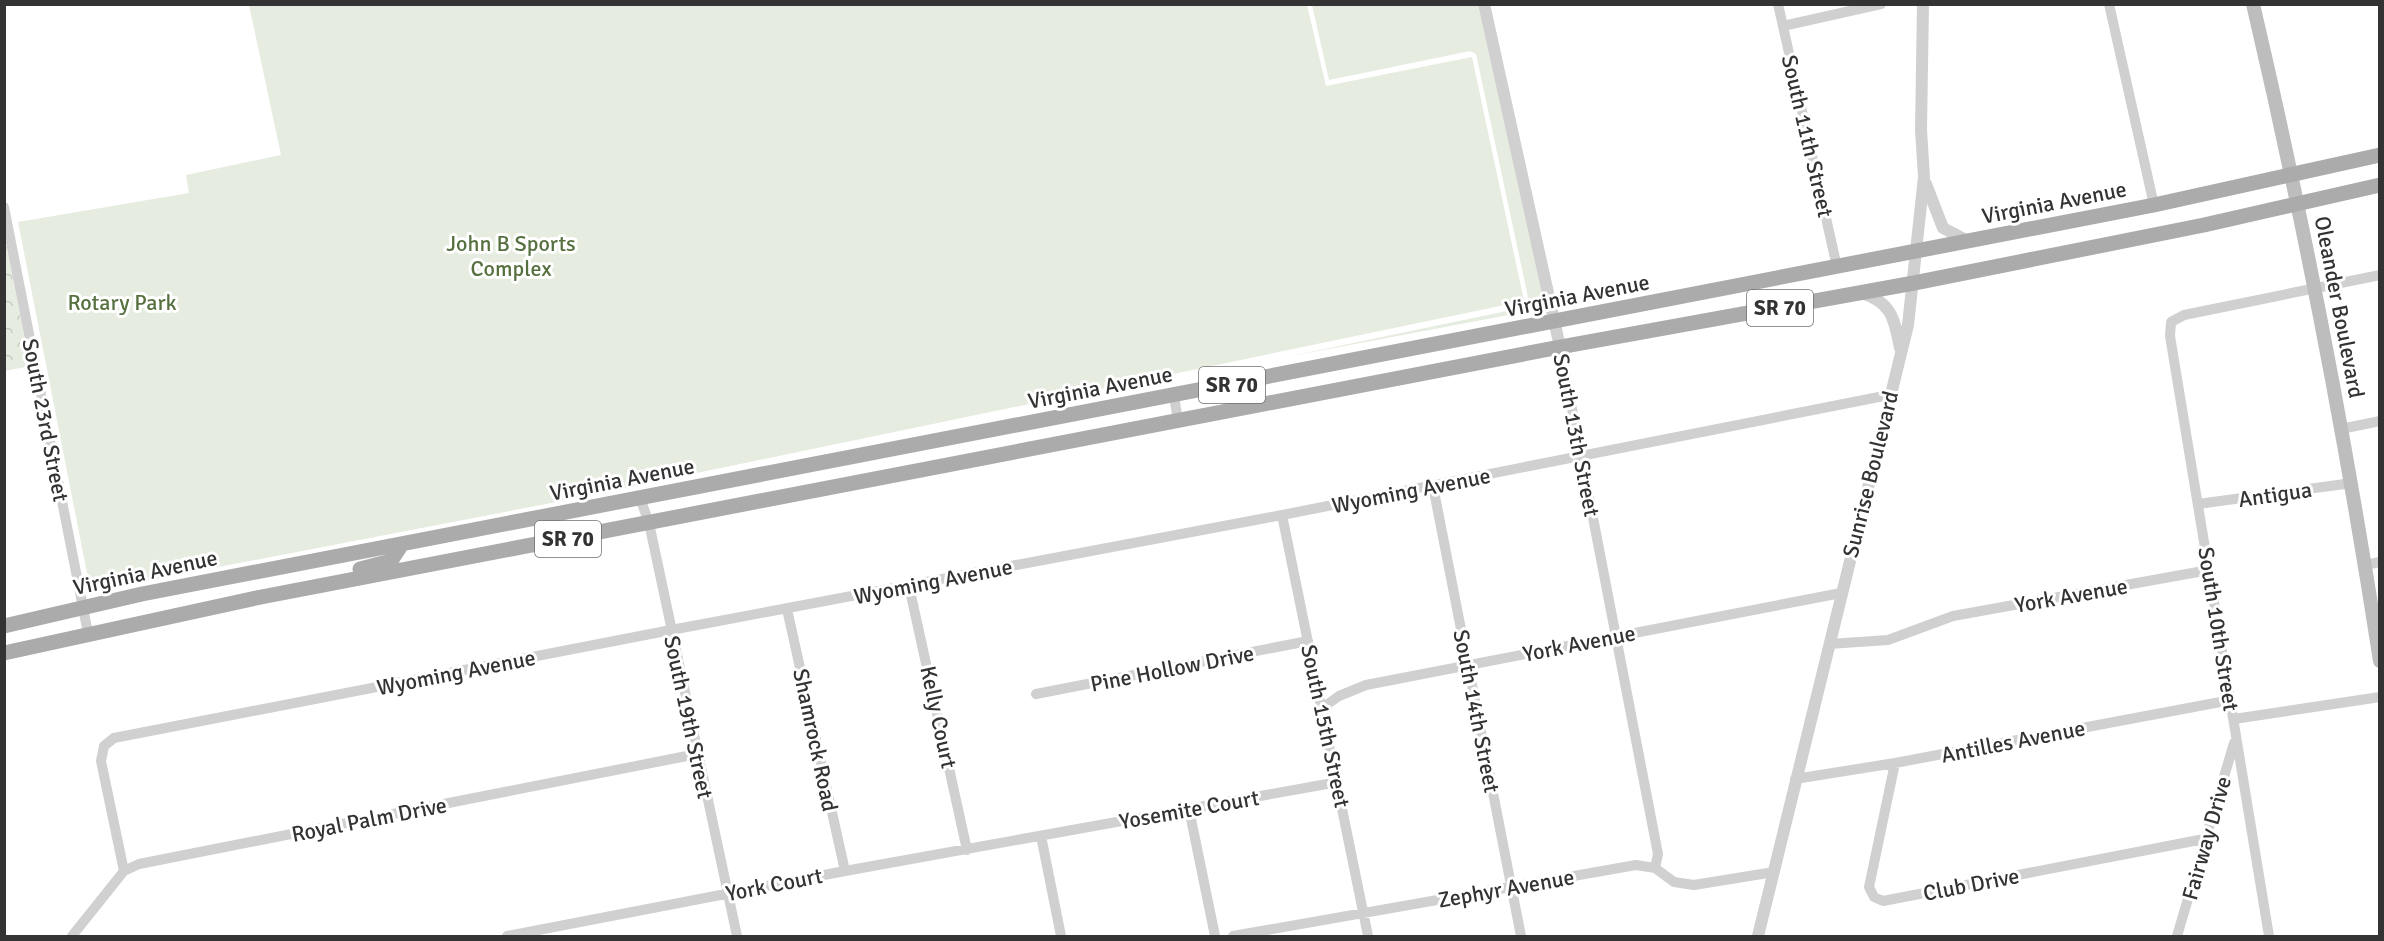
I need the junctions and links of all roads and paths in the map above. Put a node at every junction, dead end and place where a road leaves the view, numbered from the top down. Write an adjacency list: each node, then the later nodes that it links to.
1 (1484, 4): 22 (street, South 13th Street)
2 (1778, 4): 7 (street, South 11th Street)
3 (1881, 4): 7 (street)
4 (1923, 4): 10 (street, Sunrise Boulevard)
5 (2109, 4): 13 (street)
6 (2253, 4): 9 (main road, Oleander Boulevard)
7 (1783, 26): 17 (street, South 11th Street)
8 (2379, 155): 9 (main road, Virginia Avenue / SR 70)
9 (2293, 175): 12 (main road, Oleander Boulevard); 13 (main road, Virginia Avenue / SR 70)
10 (1924, 177): 15 (street); 16 (street, Sunrise Boulevard)
11 (2379, 185): 12 (main road, SR 70)
12 (2299, 204): 19 (main road, SR 70); 20 (main road, Oleander Boulevard)
13 (2154, 206): 15 (main road, Virginia Avenue / SR 70)
14 (4, 207): 44 (street, South 23rd Street)
15 (1969, 242): 16 (main road, Virginia Avenue / SR 70)
16 (1916, 252): 17 (main road, Virginia Avenue / SR 70); 19 (street, Sunrise Boulevard)
17 (1837, 267): 22 (main road, Virginia Avenue / SR 70)
18 (2379, 275): 20 (street)
19 (1914, 283): 21 (main road, SR 70); 24 (street, Sunrise Boulevard)
20 (2314, 288): 29 (main road, Oleander Boulevard); 34 (street, South 10th Street)
21 (1860, 293): 23 (main road, SR 70); 24 (street)
22 (1554, 322): 23 (street, South 13th Street); 26 (main road, Virginia Avenue / SR 70)
23 (1560, 347): 27 (main road, SR 70); 30 (street, South 13th Street)
24 (1901, 352): 25 (street, Sunrise Boulevard)
25 (1889, 394): 30 (street, Wyoming Avenue); 42 (street, Sunrise Boulevard)
26 (1174, 396): 27 (street); 33 (main road, Virginia Avenue / SR 70)
27 (1178, 421): 36 (main road, SR 70)
28 (2379, 421): 29 (street)
29 (2341, 429): 31 (main road, Oleander Boulevard)
30 (1581, 456): 32 (street, Wyoming Avenue); 49 (street, South 13th Street)
31 (2352, 483): 34 (street, Antigua); 39 (main road, Oleander Boulevard)
32 (1432, 486): 35 (street, Wyoming Avenue); 54 (street, South 14th Street)
33 (640, 498): 36 (street, South 19th Street); 37 (main road, Virginia Avenue / SR 70)
34 (2198, 504): 40 (street, South 10th Street)
35 (1282, 515): 41 (street, Wyoming Avenue); 50 (street, South 15th Street)
36 (649, 523): 43 (main road, SR 70); 47 (street, South 19th Street)
37 (402, 544): 43 (main road); 44 (main road, Virginia Avenue / SR 70)
38 (2379, 562): 39 (street)
39 (2365, 565): 53 (main road, Oleander Boulevard)
40 (2209, 570): 51 (street, York Avenue); 57 (street, South 10th Street)
41 (909, 586): 45 (street, Wyoming Avenue); 68 (street, Kelly Court)
42 (1841, 593): 49 (street, York Avenue); 51 (street, Sunrise Boulevard)
43 (256, 598): 48 (main road, SR 70)
44 (83, 607): 46 (main road, Virginia Avenue / SR 70); 48 (street, South 23rd Street)
45 (787, 609): 47 (street, Wyoming Avenue); 71 (street, Shamrock Road)
46 (4, 626)
47 (671, 630): 61 (street, South 19th Street); 70 (street, Wyoming Avenue)
48 (88, 633): 52 (main road, SR 70)
49 (1617, 635): 54 (street, York Avenue); 69 (street, South 13th Street)
50 (1308, 641): 55 (street, Pine Hollow Drive); 58 (street, South 15th Street)
51 (1829, 644): 63 (street, Sunrise Boulevard)
52 (4, 653)
53 (2379, 661)
54 (1468, 665): 58 (street, York Avenue); 73 (street, South 14th Street)
55 (1036, 694)
56 (2379, 697): 59 (street)
57 (2231, 700): 59 (street, South 10th Street); 62 (street, Antilles Avenue)
58 (1322, 708): 64 (street, South 15th Street)
59 (2234, 719): 60 (street, South 10th Street)
60 (2235, 739): 67 (street, Fairway Drive); 86 (street, South 10th Street)
61 (697, 754): 70 (street, Royal Palm Drive); 74 (street, South 19th Street)
62 (1895, 763): 63 (street, Antilles Avenue); 67 (street, Club Drive)
63 (1796, 779): 72 (street, Sunrise Boulevard)
64 (1338, 782): 65 (street, Yosemite Court); 75 (street, South 15th Street)
65 (1189, 809): 66 (street, Yosemite Court); 80 (street)
66 (1041, 837): 68 (street, York Court); 79 (street)
67 (2204, 840): 85 (street, Fairway Drive)
68 (967, 850): 71 (street, York Court)
69 (1655, 868): 72 (street, Zephyr Avenue); 73 (street, Zephyr Avenue)
70 (124, 871): 76 (street)
71 (845, 871): 74 (street, York Court)
72 (1774, 872): 84 (street, Sunrise Boulevard)
73 (1511, 887): 75 (street, Zephyr Avenue); 83 (street, South 14th Street)
74 (728, 893): 77 (street, York Court); 78 (street, South 19th Street)
75 (1363, 914): 81 (street, Zephyr Avenue); 82 (street, South 15th Street)
76 (72, 936)
77 (507, 936)
78 (737, 936)
79 (1061, 936)
80 (1215, 936)
81 (1233, 936)
82 (1368, 936)
83 (1521, 936)
84 (1758, 936)
85 (2177, 936)
86 (2265, 936)

